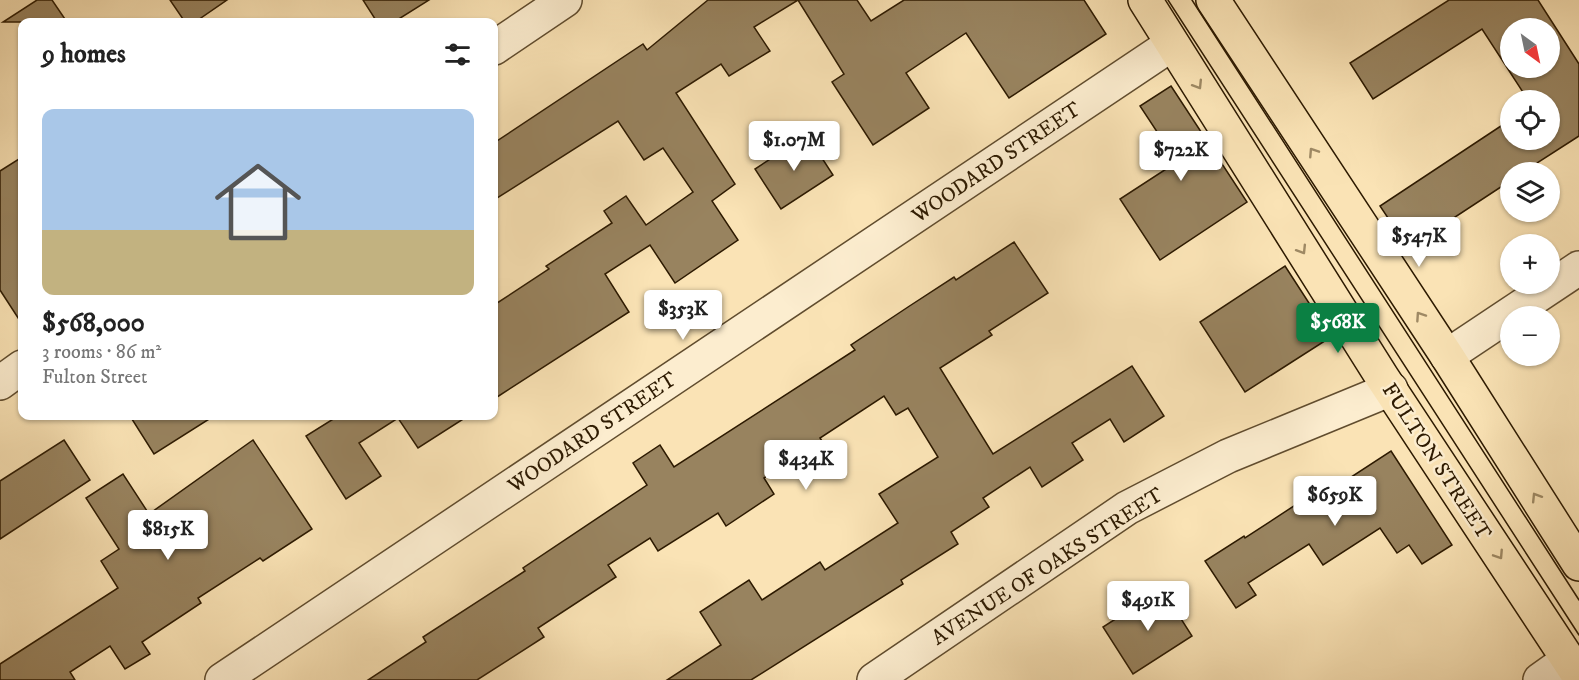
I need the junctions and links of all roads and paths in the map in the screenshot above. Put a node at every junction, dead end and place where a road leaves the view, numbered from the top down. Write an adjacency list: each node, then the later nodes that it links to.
1 (565, 0): 5 (street)
2 (1145, 0): 4 (main road, FULTON STREET)
3 (1213, 0): 7 (main road, one-way to 3)
4 (1172, 44): 10 (main road, FULTON STREET, one-way to 10); 13 (street, WOODARD STREET)
5 (498, 45)
6 (1579, 268): 7 (street)
7 (1447, 356): 11 (main road, one-way to 7)
8 (18, 370): 9 (street)
9 (0, 382)
10 (1391, 389): 12 (main road, FULTON STREET, one-way to 12); 14 (street, AVENUE OF OAKS STREET)
11 (1579, 564)
12 (1574, 668): 15 (street)
13 (222, 680)
14 (874, 680)
15 (1540, 680)

